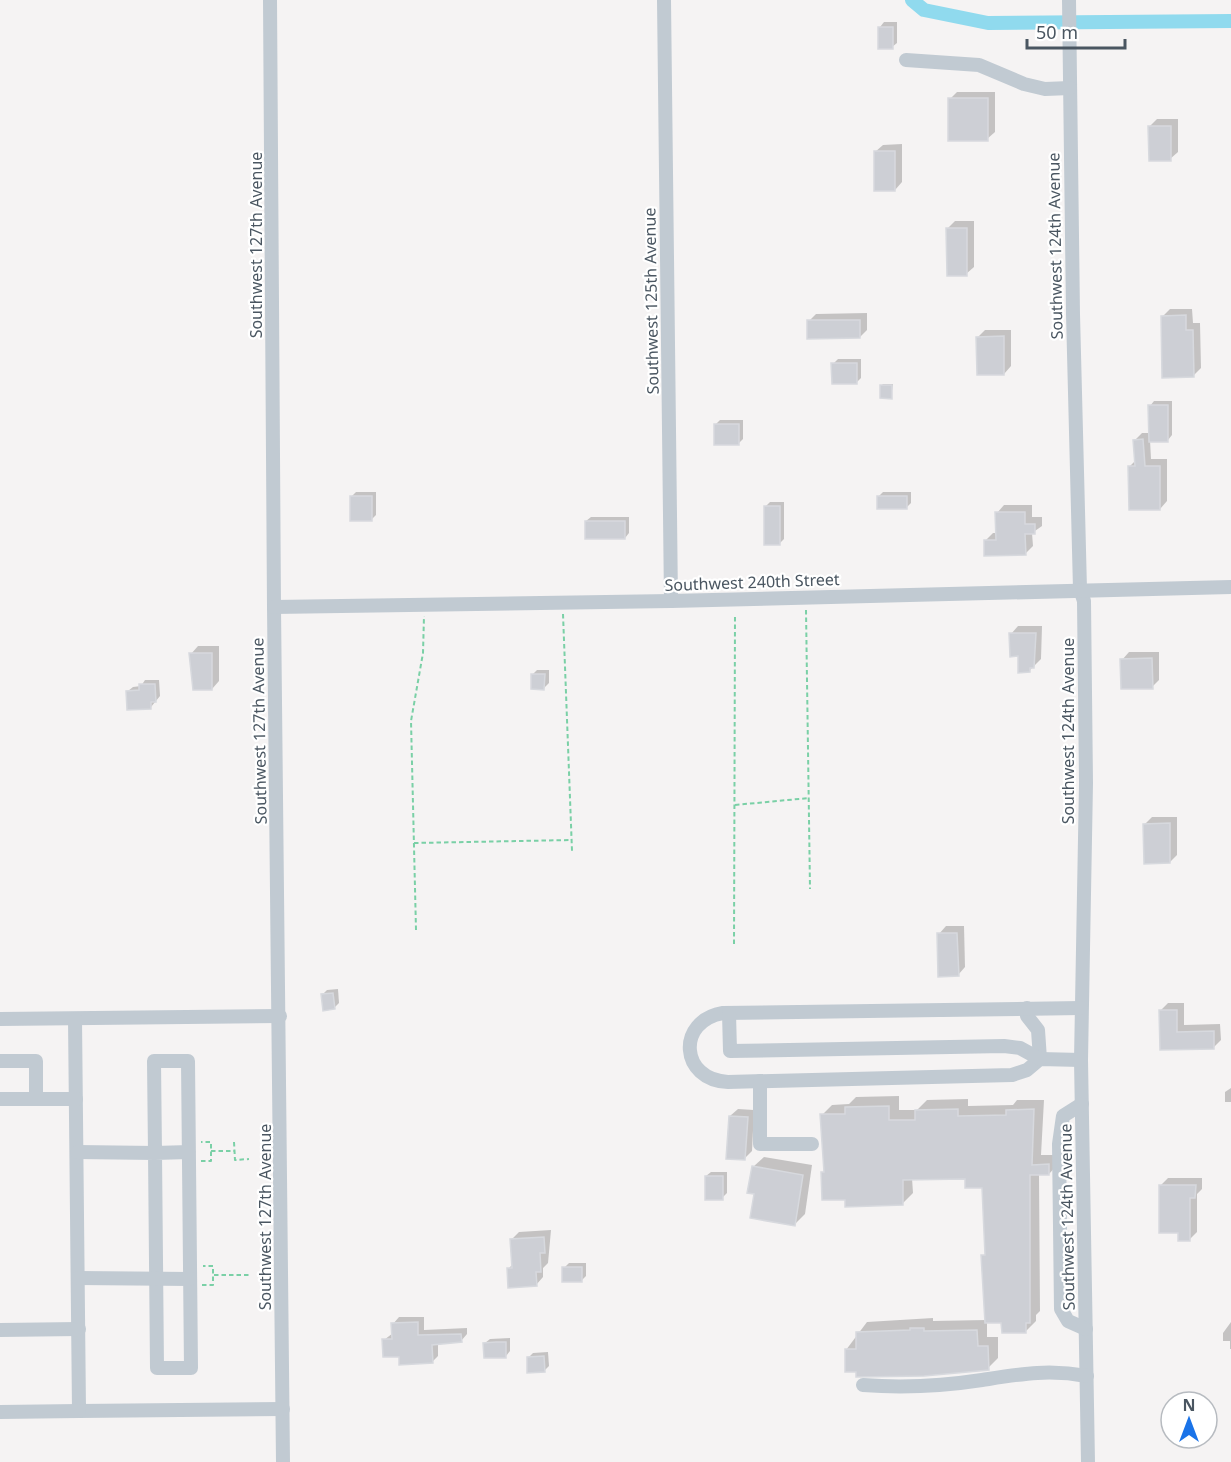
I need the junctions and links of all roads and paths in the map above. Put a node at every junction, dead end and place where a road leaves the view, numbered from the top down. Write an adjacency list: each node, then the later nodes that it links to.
1 (270, 0): 13 (street, Southwest 127th Avenue)
2 (664, 0): 10 (street, Southwest 125th Avenue)
3 (1069, 5): 5 (street, Southwest 124th Avenue)
4 (906, 60): 5 (street)
5 (1070, 88): 7 (street, Southwest 124th Avenue)
6 (1231, 587): 7 (street, Southwest 240th Street)
7 (1080, 589): 8 (street, Southwest 240th Street); 23 (street, Southwest 124th Avenue)
8 (806, 597): 9 (street, Southwest 240th Street); 14 (path)
9 (736, 599): 10 (street, Southwest 240th Street); 15 (path)
10 (671, 601): 11 (street, Southwest 240th Street)
11 (563, 603): 12 (street, Southwest 240th Street); 16 (path)
12 (424, 605): 13 (street, Southwest 240th Street); 17 (path)
13 (274, 607): 25 (street, Southwest 127th Avenue)
14 (809, 798): 15 (path); 19 (path)
15 (735, 804): 21 (path)
16 (572, 840): 17 (path); 18 (path)
17 (414, 843): 20 (path)
18 (572, 851)
19 (810, 889)
20 (416, 930)
21 (734, 944)
22 (1027, 1008): 23 (street); 24 (street); 28 (street)
23 (1081, 1008): 31 (street, Southwest 124th Avenue)
24 (729, 1013): 29 (street); 33 (street)
25 (280, 1016): 27 (street); 57 (street, Southwest 127th Avenue)
26 (0, 1018): 27 (street)
27 (75, 1019): 36 (street)
28 (1039, 1036): 29 (street); 30 (street)
29 (1004, 1046): 30 (street)
30 (1040, 1059): 31 (street); 33 (street)
31 (1081, 1060): 37 (street, Southwest 124th Avenue)
32 (0, 1061): 35 (street)
33 (760, 1081): 39 (street)
34 (0, 1099): 35 (street)
35 (36, 1099): 36 (street)
36 (76, 1099): 42 (street)
37 (1082, 1104): 53 (street, Southwest 124th Avenue); 53 (street)
38 (234, 1142): 41 (path)
39 (812, 1144)
40 (211, 1151): 41 (path); 43 (path); 43 (path)
41 (235, 1151): 45 (path)
42 (77, 1152): 44 (street); 49 (street)
43 (194, 1152): 44 (street); 44 (street); 51 (street)
44 (155, 1153): 50 (street)
45 (249, 1159)
46 (197, 1266): 47 (path)
47 (213, 1275): 48 (path); 51 (path)
48 (250, 1275)
49 (78, 1278): 50 (street); 52 (street)
50 (156, 1278): 51 (street); 51 (street)
51 (194, 1282)
52 (79, 1329): 54 (street); 58 (street)
53 (1086, 1329): 55 (street, Southwest 124th Avenue)
54 (0, 1330)
55 (1087, 1376): 56 (street); 61 (street, Southwest 124th Avenue)
56 (863, 1385)
57 (283, 1409): 58 (street); 60 (street, Southwest 127th Avenue)
58 (79, 1411): 59 (street)
59 (0, 1412)
60 (284, 1462)
61 (1088, 1462)

